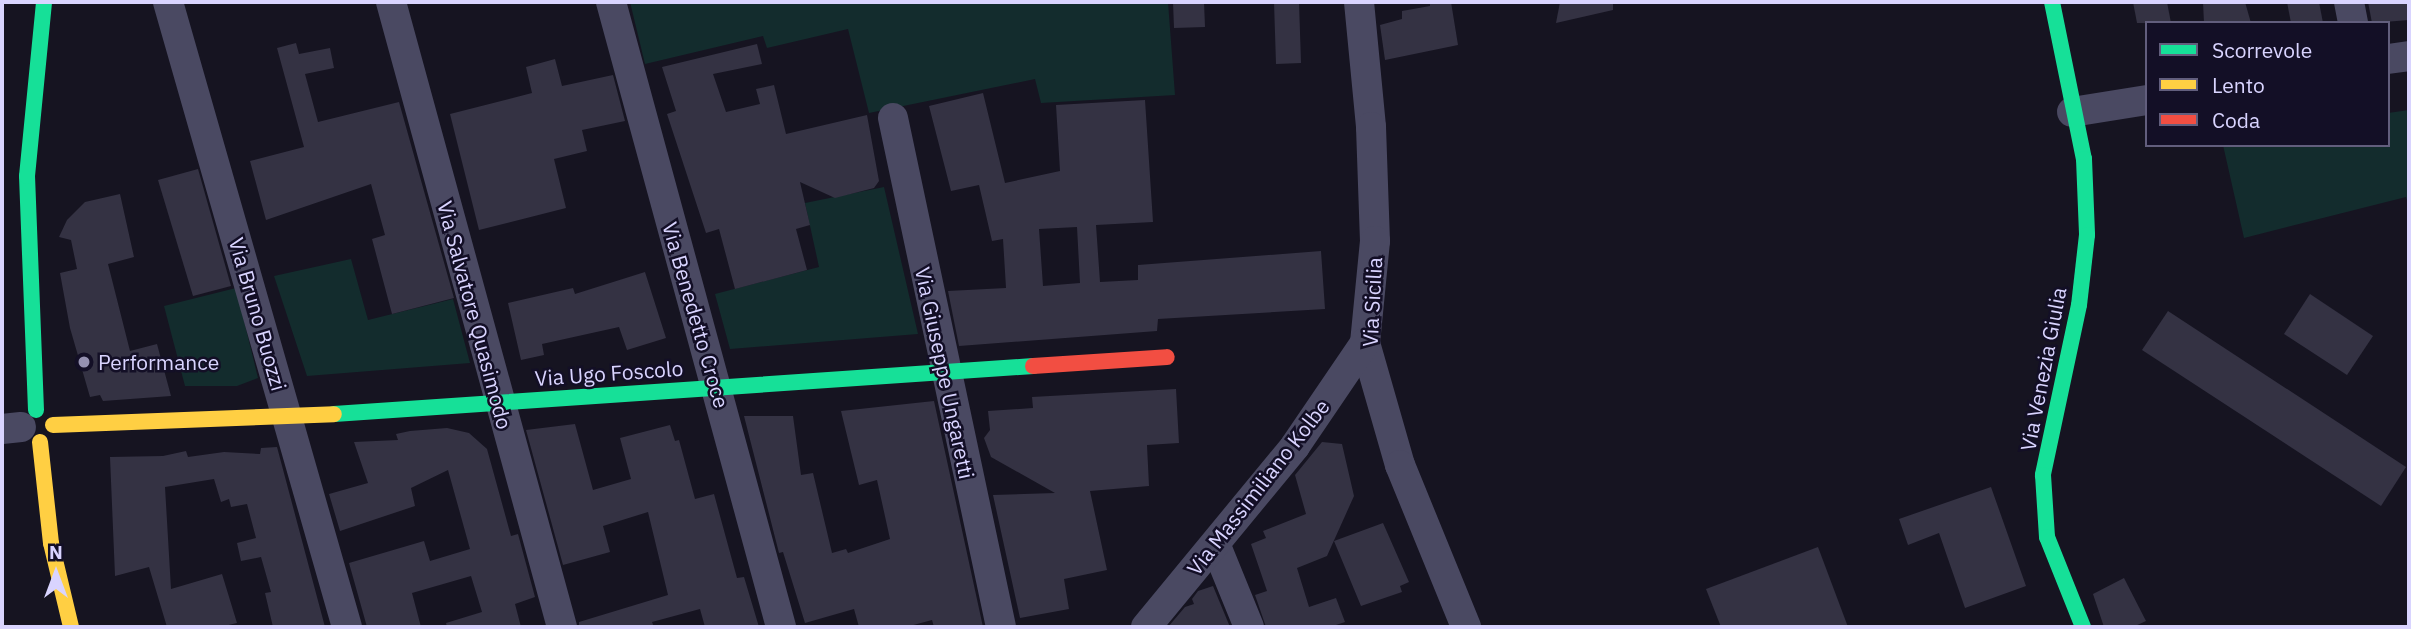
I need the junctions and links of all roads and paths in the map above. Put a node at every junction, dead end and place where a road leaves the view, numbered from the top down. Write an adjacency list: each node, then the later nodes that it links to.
1 (44, 2): 14 (street)
2 (168, 2): 20 (street, Via Bruno Buozzi)
3 (391, 2): 19 (street, Via Salvatore Quasimodo)
4 (611, 2): 18 (street, Via Benedetto Croce)
5 (1359, 2): 15 (street, Via Sicilia)
6 (2052, 2): 12 (street, Via Venezia Giulia)
7 (2349, 2): 8 (street)
8 (2353, 21)
9 (2409, 56): 10 (street)
10 (2390, 59)
11 (2145, 100): 12 (street)
12 (2072, 112): 31 (street, Via Venezia Giulia)
13 (893, 118): 17 (street, Via Giuseppe Ungaretti)
14 (15, 177): 21 (street)
15 (1365, 343): 22 (street, Via Massimiliano Kolbe); 30 (street, Via Sicilia)
16 (1167, 357): 17 (street, Via Ugo Foscolo)
17 (943, 369): 18 (street, Via Ugo Foscolo); 27 (street, Via Giuseppe Ungaretti)
18 (718, 387): 19 (street, Via Ugo Foscolo); 26 (street, Via Benedetto Croce)
19 (501, 401): 20 (street, Via Ugo Foscolo); 25 (street, Via Salvatore Quasimodo)
20 (288, 417): 21 (street, Via Ugo Foscolo); 24 (street, Via Bruno Buozzi)
21 (25, 427): 23 (street)
22 (1216, 546): 28 (street, Via Massimiliano Kolbe); 29 (street)
23 (71, 627)
24 (347, 627)
25 (562, 627)
26 (781, 627)
27 (1001, 627)
28 (1146, 627)
29 (1249, 627)
30 (1466, 627)
31 (2084, 627)

